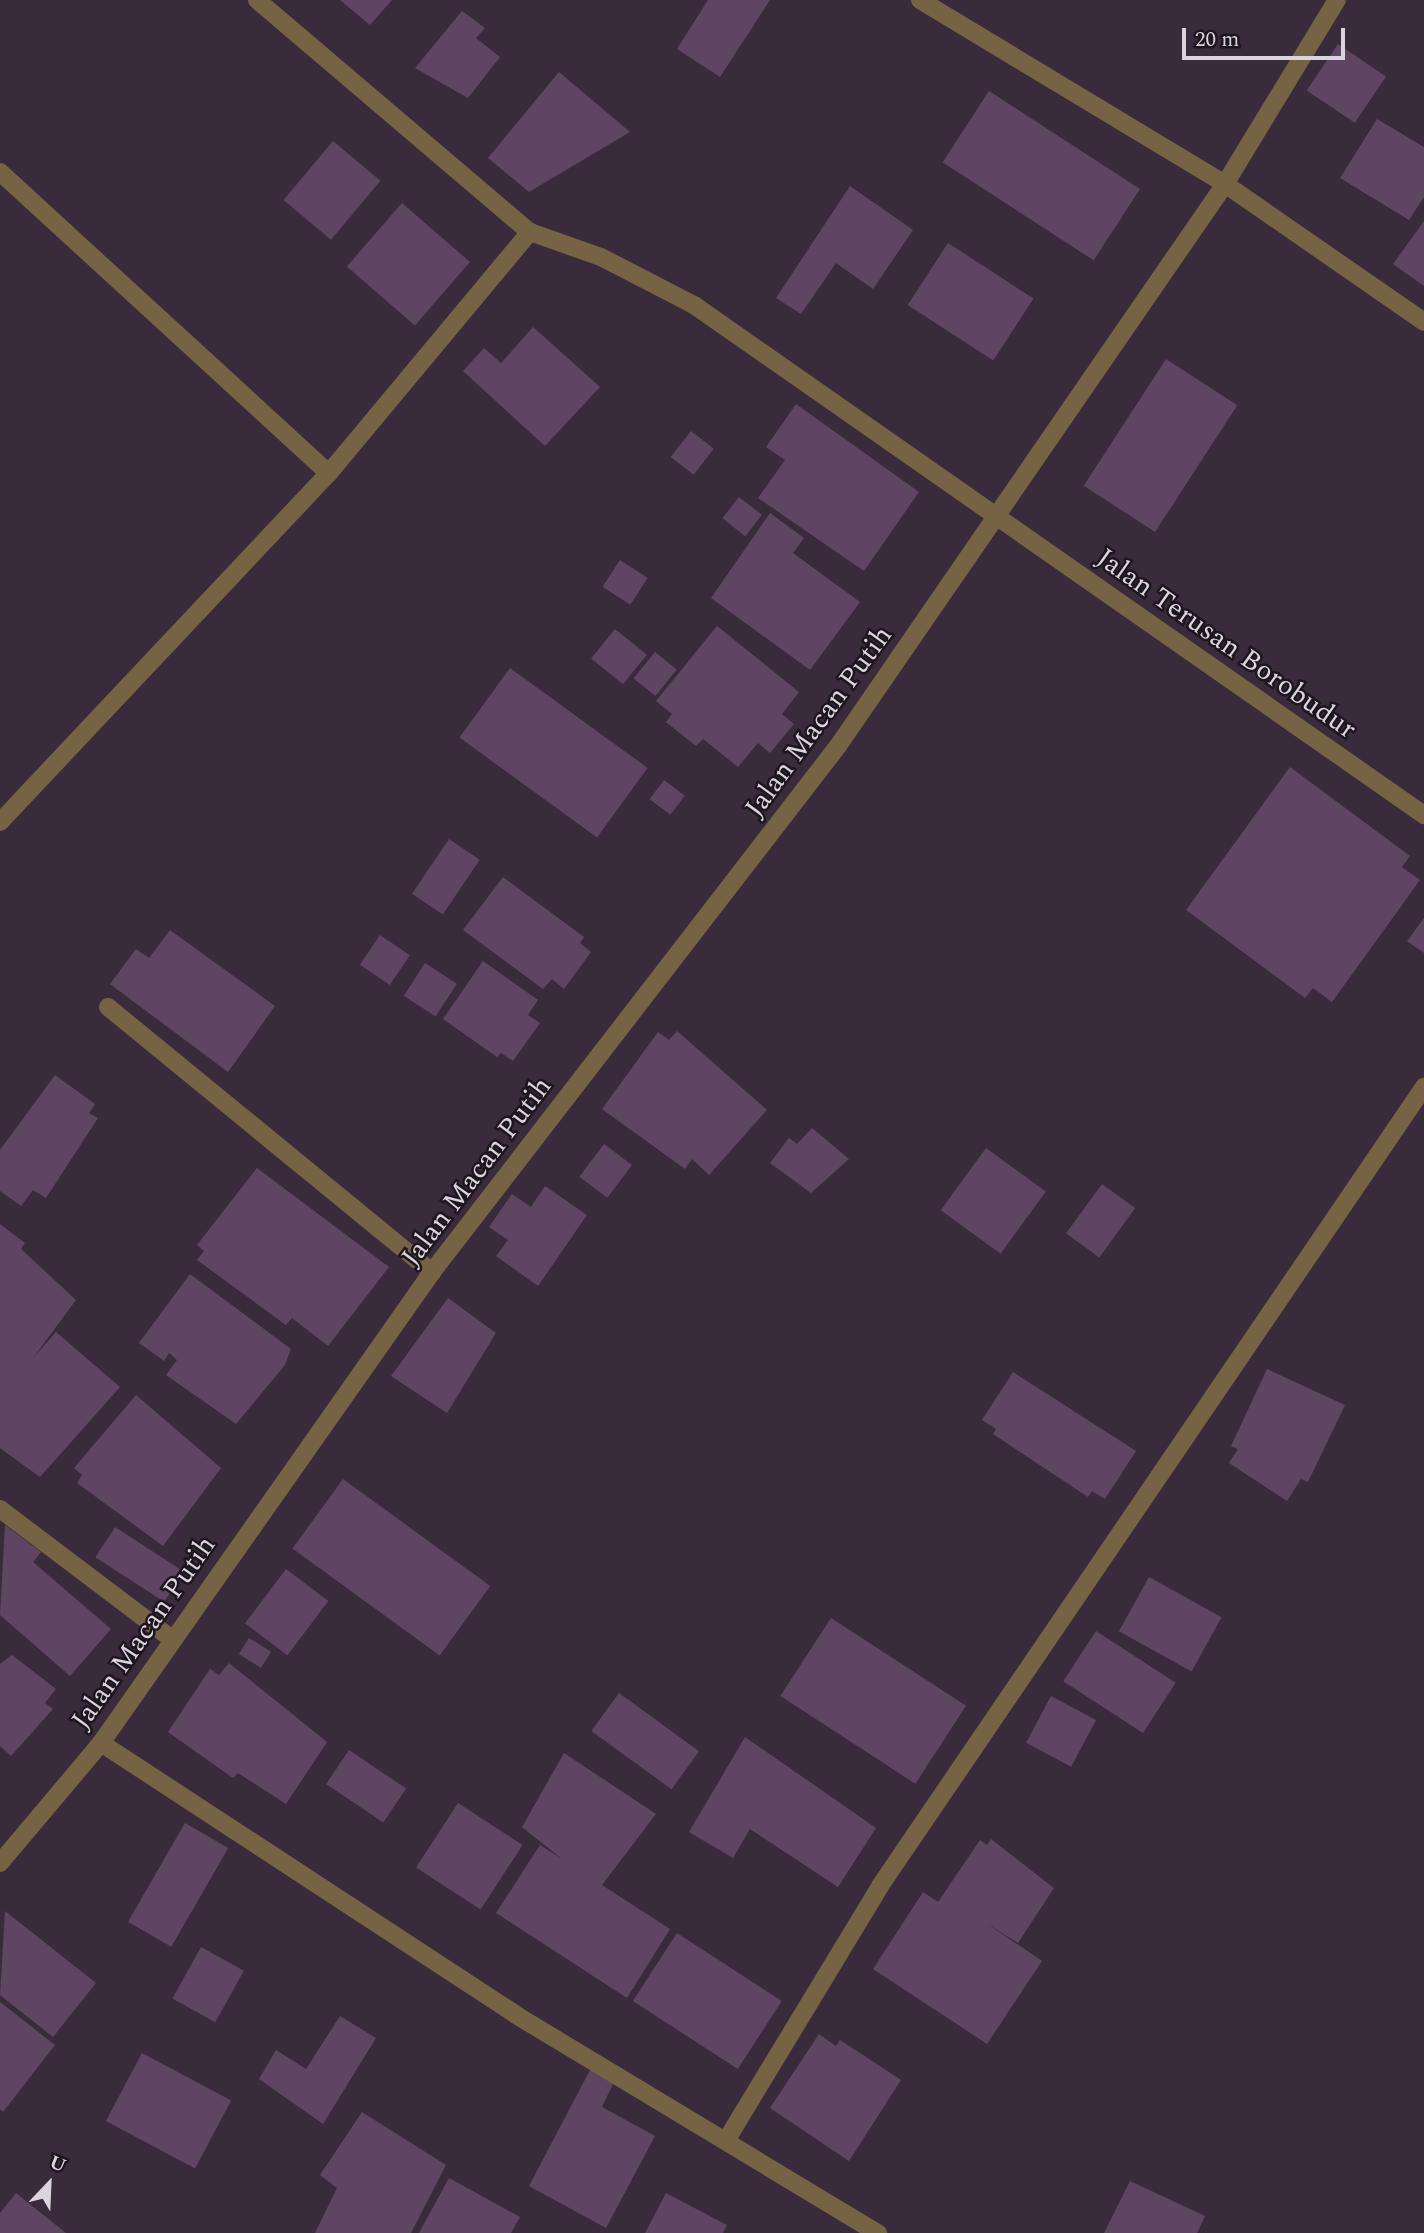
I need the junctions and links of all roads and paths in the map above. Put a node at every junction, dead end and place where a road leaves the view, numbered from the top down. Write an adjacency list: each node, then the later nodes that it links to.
1 (257, 0): 6 (street)
2 (1337, 0): 5 (street, Jalan Macan Putih)
3 (919, 1): 5 (street)
4 (0, 172): 8 (street)
5 (1225, 184): 7 (street); 9 (street, Jalan Macan Putih)
6 (530, 232): 8 (street); 9 (street, Jalan Terusan Borobudur)
7 (1424, 323)
8 (329, 472): 11 (street)
9 (998, 516): 10 (street, Jalan Terusan Borobudur); 14 (street, Jalan Macan Putih)
10 (1424, 815)
11 (0, 822)
12 (108, 1007): 14 (street)
13 (1424, 1087): 19 (street)
14 (432, 1272): 16 (street, Jalan Macan Putih)
15 (0, 1509): 16 (street)
16 (173, 1639): 17 (street, Jalan Macan Putih)
17 (101, 1743): 18 (street, Jalan Macan Putih); 19 (street)
18 (0, 1863)
19 (727, 2139): 20 (street)
20 (878, 2233)

